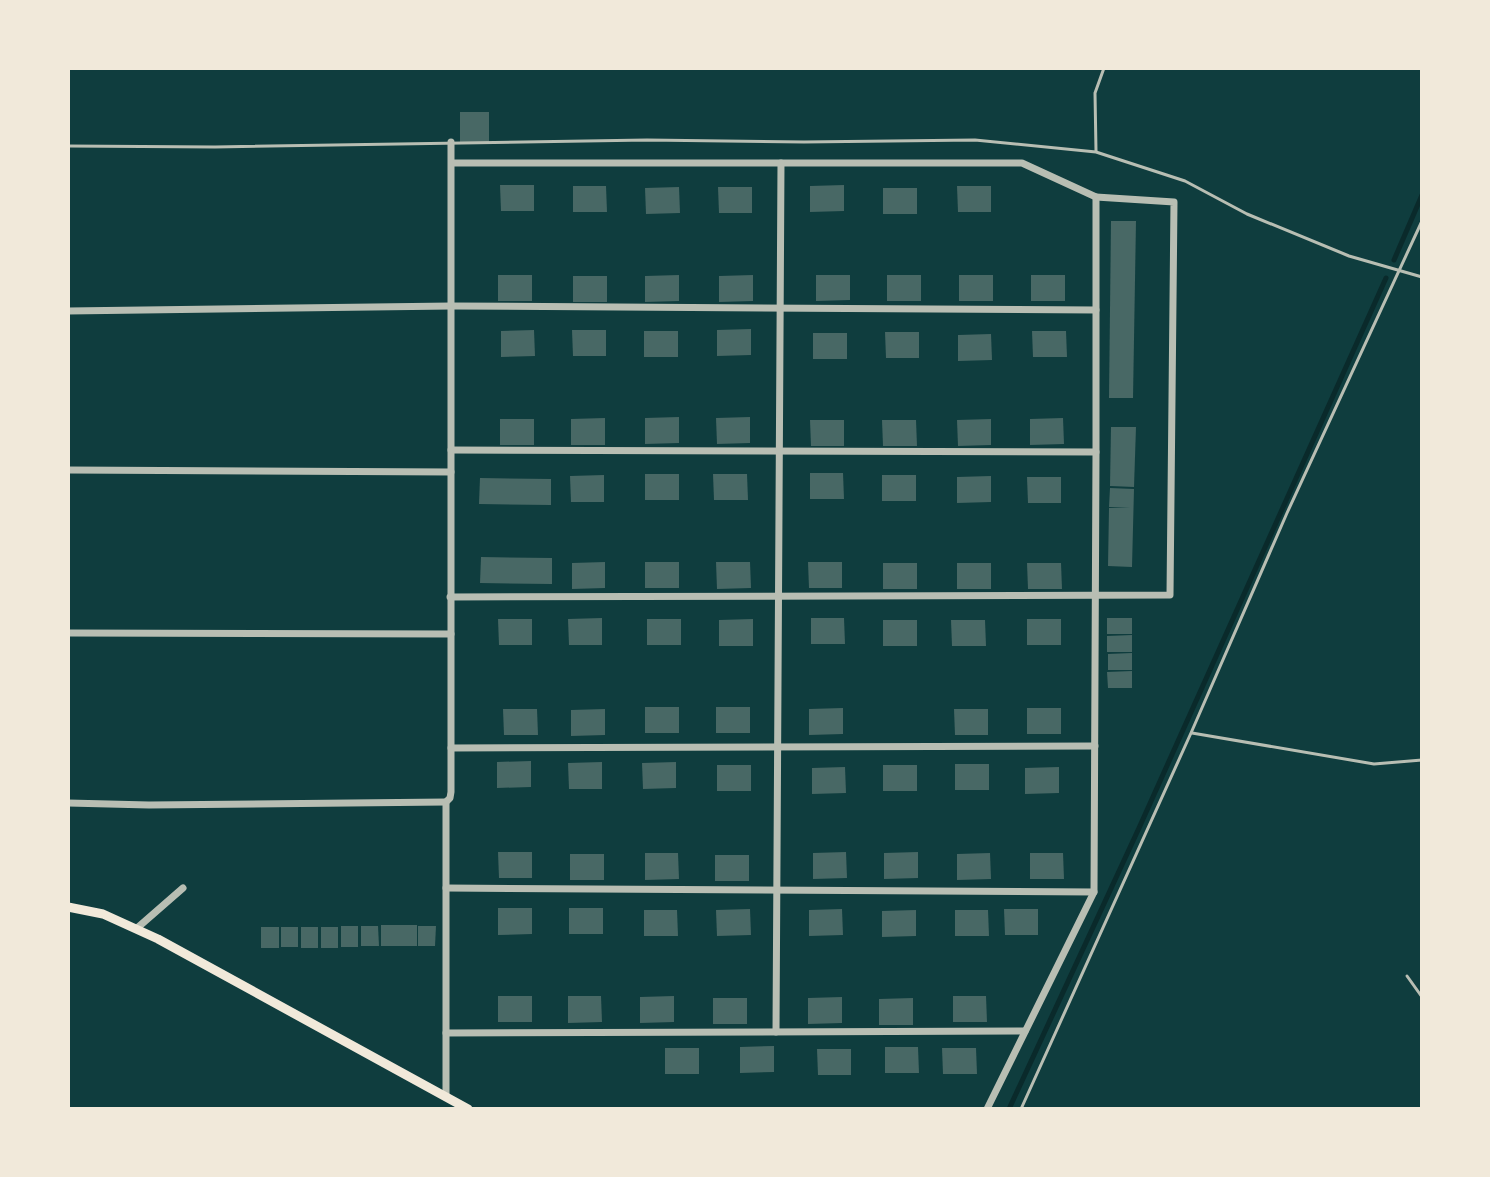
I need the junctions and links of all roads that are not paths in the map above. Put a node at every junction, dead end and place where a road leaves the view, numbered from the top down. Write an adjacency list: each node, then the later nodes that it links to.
1 (1104, 68): 4 (lane)
2 (451, 142): 3 (lane); 4 (lane); 5 (street)
3 (68, 146)
4 (1096, 152): 9 (lane)
5 (452, 163): 6 (street); 11 (street)
6 (781, 163): 7 (street); 12 (street)
7 (1096, 197): 13 (street); 20 (street)
8 (1422, 221): 9 (lane)
9 (1399, 270): 10 (lane); 25 (lane)
10 (1422, 277)
11 (451, 306): 12 (street); 14 (street); 15 (street)
12 (780, 308): 13 (street); 16 (street)
13 (1096, 310): 17 (street)
14 (68, 311)
15 (451, 450): 16 (street); 19 (street)
16 (779, 451): 17 (street); 21 (street)
17 (1096, 452): 20 (street)
18 (68, 470): 19 (street)
19 (451, 472): 22 (street)
20 (1095, 595): 21 (street); 26 (street)
21 (779, 596): 22 (street); 27 (street)
22 (450, 597): 24 (street)
23 (68, 633): 24 (street)
24 (451, 634): 28 (street)
25 (1191, 733): 29 (lane); 46 (lane)
26 (1095, 746): 27 (street); 35 (street)
27 (778, 747): 28 (street); 34 (street)
28 (451, 748): 30 (street)
29 (1422, 760)
30 (446, 802): 31 (street); 33 (street)
31 (68, 803)
32 (183, 888): 37 (street)
33 (446, 888): 34 (street); 42 (street)
34 (777, 890): 35 (street); 41 (street)
35 (1094, 892): 40 (street)
36 (68, 907): 37 (main road)
37 (136, 929): 43 (main road)
38 (1407, 976): 39 (lane)
39 (1422, 997)
40 (1025, 1031): 41 (street); 45 (street)
41 (776, 1032): 42 (street)
42 (446, 1033): 43 (street)
43 (446, 1097): 44 (main road)
44 (468, 1109)
45 (987, 1109)
46 (1021, 1109)

